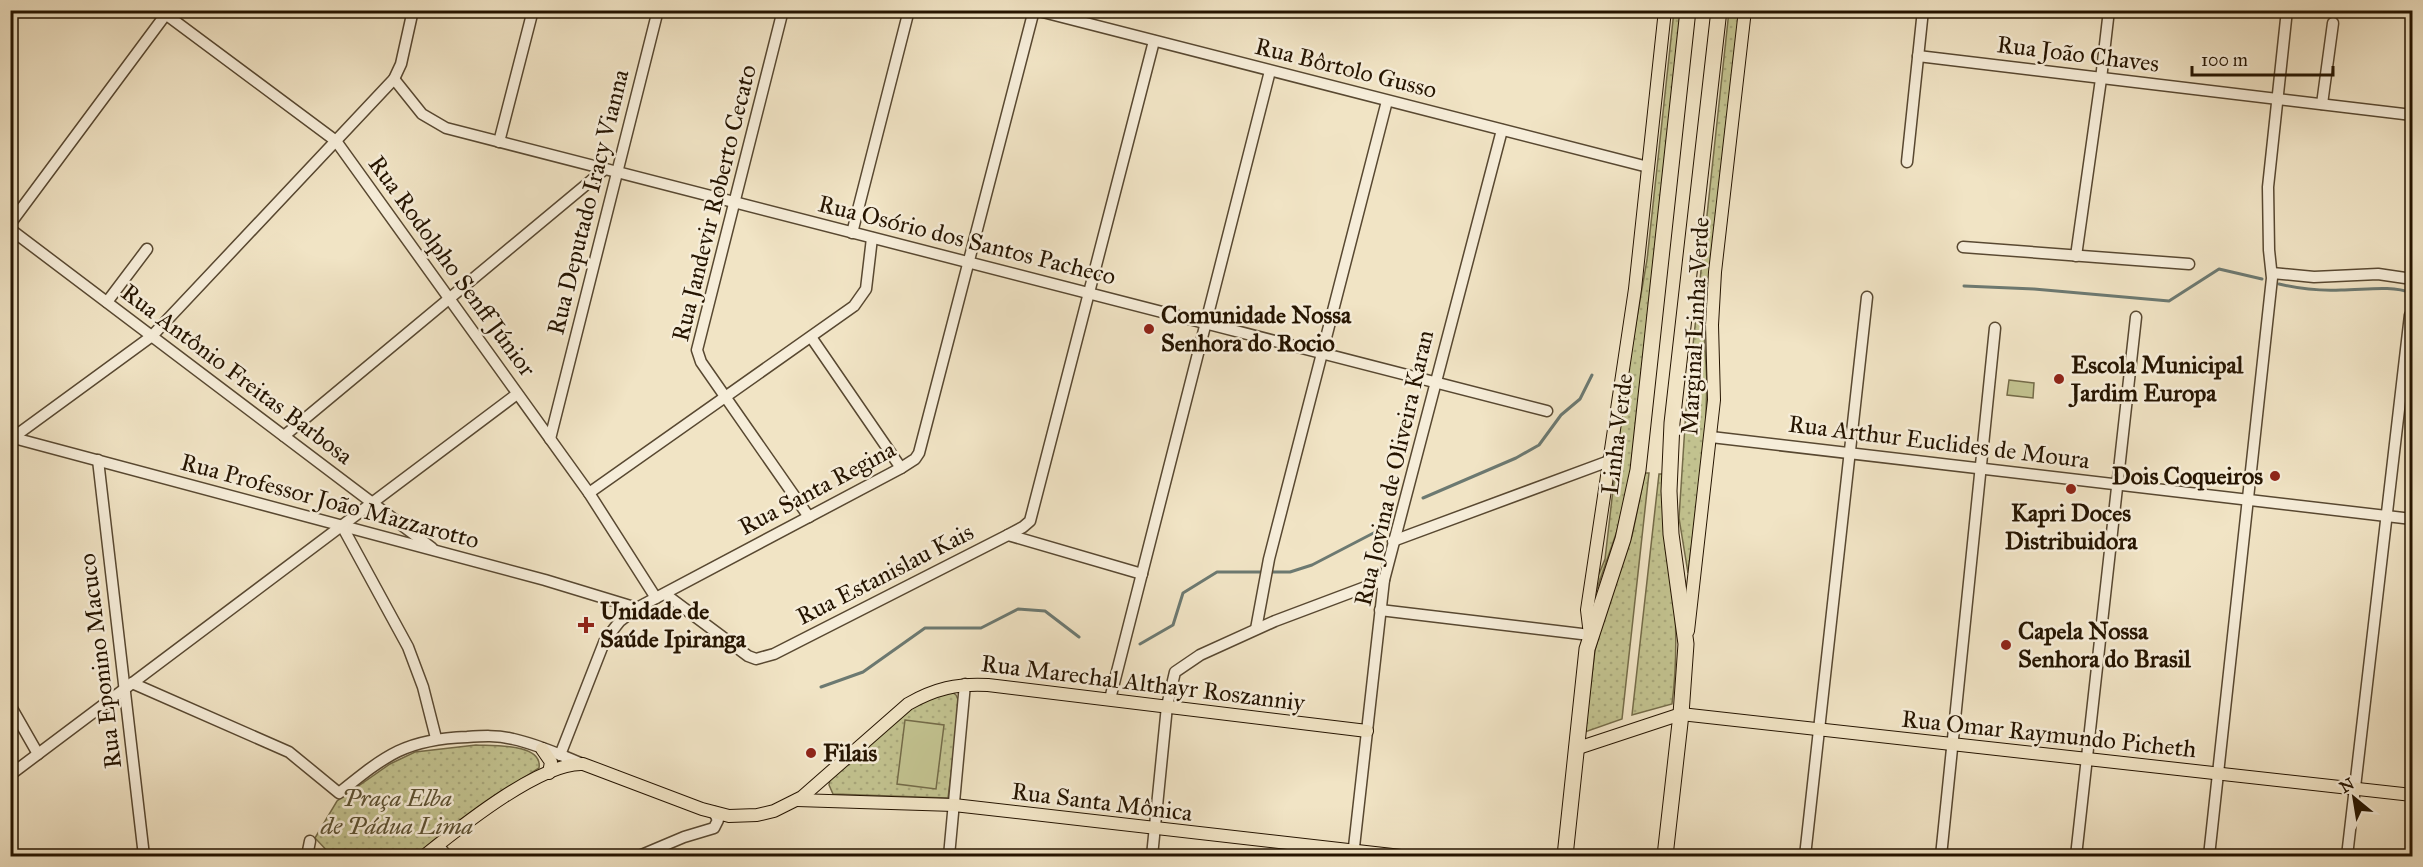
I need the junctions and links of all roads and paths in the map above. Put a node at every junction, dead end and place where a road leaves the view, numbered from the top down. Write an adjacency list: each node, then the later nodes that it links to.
1 (413, 10): 20 (street)
2 (533, 10): 28 (street)
3 (658, 10): 32 (street, Rua Deputado Iracy Vianna)
4 (783, 10): 33 (street, Rua Jandevir Roberto Cecato)
5 (909, 10): 36 (street)
6 (1035, 10): 15 (street, Rua Bôrtolo Gusso); 41 (street, Rua Santa Regina)
7 (1665, 10): 30 (main road)
8 (1688, 10): 86 (highway, Linha Verde)
9 (1719, 10): 87 (highway)
10 (1745, 10): 61 (main road, Marginal Linha Verde)
11 (1923, 10): 18 (street)
12 (2109, 10): 21 (street)
13 (2287, 10): 22 (street)
14 (165, 12): 27 (street, Rua Rodolpho Senff Júnior); 34 (street)
15 (1057, 13): 17 (street, Rua Bôrtolo Gusso)
16 (2333, 22): 24 (street)
17 (1154, 41): 19 (street, Rua Bôrtolo Gusso); 45 (street)
18 (1918, 56): 21 (street, Rua João Chaves); 29 (street)
19 (1270, 71): 23 (street, Rua Bôrtolo Gusso); 51 (street)
20 (394, 79): 27 (street); 28 (street, Rua Osório dos Santos Pacheco)
21 (2101, 79): 22 (street, Rua João Chaves); 40 (street)
22 (2277, 98): 24 (street, Rua João Chaves); 43 (street)
23 (1387, 100): 26 (street, Rua Bôrtolo Gusso); 55 (street)
24 (2322, 104): 25 (street, Rua João Chaves)
25 (2412, 115)
26 (1502, 130): 30 (street, Rua Bôrtolo Gusso); 56 (street, Rua Jovina de Oliveira Karan)
27 (336, 141): 47 (street, Rua Rodolpho Senff Júnior); 53 (street)
28 (499, 142): 31 (street, Rua Osório dos Santos Pacheco)
29 (1907, 162)
30 (1648, 167): 66 (main road)
31 (605, 169): 32 (street, Rua Osório dos Santos Pacheco); 47 (street)
32 (617, 172): 33 (street, Rua Osório dos Santos Pacheco); 63 (street, Rua Deputado Iracy Vianna)
33 (734, 202): 36 (street, Rua Osório dos Santos Pacheco); 58 (street, Rua Jandevir Roberto Cecato)
34 (10, 224)
35 (10, 229): 48 (street, Rua Antônio Freitas Barbosa)
36 (852, 232): 37 (street, Rua Osório dos Santos Pacheco)
37 (872, 238): 41 (street, Rua Osório dos Santos Pacheco); 54 (street)
38 (1963, 247): 40 (street)
39 (147, 249): 48 (street)
40 (2076, 256): 42 (street)
41 (969, 263): 45 (street, Rua Osório dos Santos Pacheco); 67 (street, Rua Santa Regina)
42 (2189, 264)
43 (2272, 275): 44 (street); 71 (street)
44 (2412, 279)
45 (1089, 293): 51 (street, Rua Osório dos Santos Pacheco); 77 (street)
46 (1867, 297): 64 (street)
47 (449, 299): 57 (street, Rua Rodolpho Senff Júnior); 60 (street)
48 (107, 302): 53 (street, Rua Antônio Freitas Barbosa)
49 (2410, 315): 73 (street)
50 (2136, 317): 69 (street)
51 (1206, 324): 55 (street, Rua Osório dos Santos Pacheco); 80 (street)
52 (1995, 328): 68 (street)
53 (152, 336): 60 (street, Rua Antônio Freitas Barbosa); 62 (street)
54 (811, 337): 58 (street); 67 (street)
55 (1322, 353): 56 (street, Rua Osório dos Santos Pacheco); 85 (street)
56 (1435, 382): 59 (street, Rua Osório dos Santos Pacheco); 78 (street, Rua Jovina de Oliveira Karan)
57 (517, 394): 63 (street, Rua Rodolpho Senff Júnior); 72 (street)
58 (725, 397): 70 (street); 74 (street, Rua Jandevir Roberto Cecato)
59 (1547, 411)
60 (284, 436): 72 (street, Rua Antônio Freitas Barbosa)
61 (1711, 437): 64 (street, Rua Arthur Euclides de Moura); 87 (main road, Marginal Linha Verde)
62 (12, 438): 65 (street, Rua Professor João Mazzarotto)
63 (550, 439): 70 (street, Rua Rodolpho Senff Júnior)
64 (1849, 453): 68 (street, Rua Arthur Euclides de Moura); 94 (street)
65 (98, 460): 76 (street, Rua Professor João Mazzarotto); 89 (street, Rua Eponino Macuco)
66 (1609, 461): 78 (street); 86 (main road)
67 (901, 468): 74 (street, Rua Santa Regina)
68 (1980, 468): 69 (street, Rua Arthur Euclides de Moura); 97 (street)
69 (2118, 484): 71 (street, Rua Arthur Euclides de Moura); 102 (street)
70 (589, 494): 82 (street, Rua Rodolpho Senff Júnior)
71 (2248, 500): 73 (street, Rua Arthur Euclides de Moura); 105 (street)
72 (372, 503): 76 (street); 79 (street, Rua Antônio Freitas Barbosa)
73 (2387, 516): 75 (street, Rua Arthur Euclides de Moura); 107 (street)
74 (809, 517): 82 (street, Rua Santa Regina)
75 (2412, 519)
76 (342, 526): 79 (street, Rua Professor João Mazzarotto); 89 (street); 96 (street)
77 (1008, 535): 80 (street, Rua Estanislau Kais); 82 (street, Rua Estanislau Kais)
78 (1394, 541): 81 (street, Rua Jovina de Oliveira Karan)
79 (437, 552): 83 (street, Rua Professor João Mazzarotto)
80 (1142, 574): 90 (street)
81 (1384, 580): 84 (street, Rua Jovina de Oliveira Karan); 85 (street)
82 (660, 596): 83 (street, Rua Santa Regina)
83 (638, 608): 101 (street, Rua Santa Regina)
84 (1380, 610): 86 (street); 95 (street, Rua Jovina de Oliveira Karan)
85 (1256, 629): 92 (street)
86 (1590, 635): 99 (highway, Linha Verde)
87 (1686, 644): 93 (highway)
88 (965, 684): 90 (main road, Rua Marechal Althayr Roszanniy); 109 (main road, Rua Marechal Althayr Roszanniy); 110 (street)
89 (128, 686): 96 (street, Rua Marechal Althayr Roszanniy); 100 (street); 116 (street, Rua Eponino Macuco)
90 (1110, 699): 92 (main road, Rua Marechal Althayr Roszanniy)
91 (10, 705): 100 (street)
92 (1167, 706): 95 (main road, Rua Marechal Althayr Roszanniy); 112 (street)
93 (1681, 714): 94 (main road, Rua Omar Raymundo Picheth); 99 (main road); 125 (highway)
94 (1819, 729): 97 (main road, Rua Omar Raymundo Picheth); 126 (street)
95 (1367, 730): 115 (street, Rua Jovina de Oliveira Karan)
96 (436, 738): 98 (street, Rua Marechal Althayr Roszanniy)
97 (1952, 744): 102 (main road, Rua Omar Raymundo Picheth); 127 (street)
98 (542, 749): 101 (street, Rua Marechal Althayr Roszanniy); 104 (main road)
99 (1575, 749): 124 (highway, Linha Verde)
100 (38, 754): 106 (street)
101 (560, 755): 103 (street, Rua Marechal Althayr Roszanniy)
102 (2087, 759): 105 (main road, Rua Omar Raymundo Picheth); 128 (street)
103 (583, 764): 104 (main road); 111 (main road, Rua Marechal Althayr Roszanniy)
104 (549, 772): 114 (main road)
105 (2218, 774): 107 (main road, Rua Omar Raymundo Picheth); 129 (street)
106 (10, 775)
107 (2355, 789): 108 (main road, Rua Omar Raymundo Picheth); 130 (street)
108 (2412, 795)
109 (797, 800): 110 (main road, Rua Santa Mônica); 111 (main road, Rua Marechal Althayr Roszanniy)
110 (954, 805): 112 (main road, Rua Santa Mônica); 121 (street)
111 (714, 812): 120 (street)
112 (1155, 830): 115 (main road, Rua Santa Mônica); 122 (street)
113 (310, 841): 117 (street)
114 (438, 845): 118 (main road); 119 (street)
115 (1353, 854): 123 (main road, Rua Santa Mônica)
116 (145, 856)
117 (307, 856)
118 (424, 856)
119 (447, 856)
120 (639, 856)
121 (949, 856)
122 (1152, 856)
123 (1401, 856)
124 (1565, 856)
125 (1665, 856)
126 (1805, 856)
127 (1941, 856)
128 (2076, 856)
129 (2209, 856)
130 (2347, 856)

